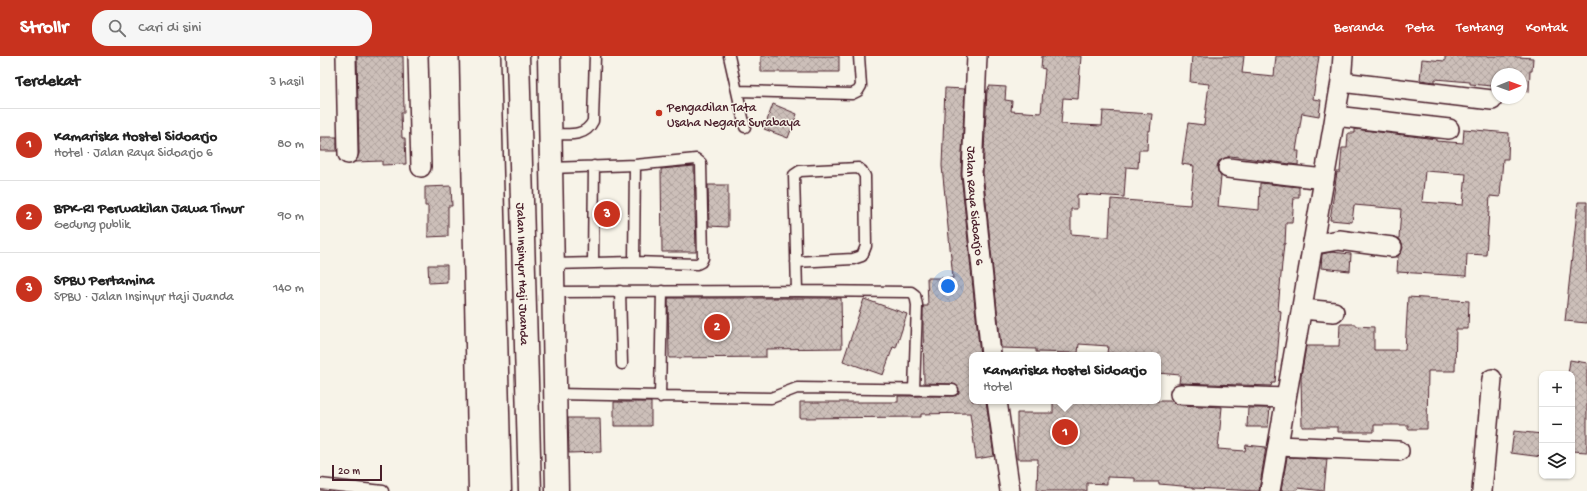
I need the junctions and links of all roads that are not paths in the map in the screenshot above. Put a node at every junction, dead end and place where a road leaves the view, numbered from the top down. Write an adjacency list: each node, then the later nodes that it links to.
1 (346, 56): 19 (street)
2 (418, 56): 22 (street)
3 (471, 56): 52 (main road)
4 (489, 56): 53 (main road)
5 (518, 56): 54 (main road, Jalan Insinyur Haji Juanda)
6 (549, 56): 18 (main road)
7 (595, 56): 18 (lane)
8 (729, 56): 13 (lane)
9 (859, 56): 13 (lane)
10 (977, 56): 38 (street, Jalan Raya Sidoarjo 6)
11 (1343, 56): 12 (street)
12 (1341, 82): 14 (street); 15 (street)
13 (737, 91): 16 (lane)
14 (1491, 100)
15 (1335, 116): 17 (street); 25 (street)
16 (745, 127)
17 (1449, 129)
18 (550, 134): 23 (main road)
19 (348, 154)
20 (635, 165): 21 (lane); 28 (lane); 28 (lane)
21 (594, 166): 23 (lane); 30 (lane)
22 (421, 167)
23 (551, 168): 31 (main road)
24 (1228, 168): 25 (street)
25 (1324, 179): 26 (street)
26 (1313, 242): 27 (street); 36 (street)
27 (1392, 247)
28 (634, 262): 30 (lane)
29 (796, 262): 29 (lane); 32 (lane)
30 (593, 263): 31 (lane)
31 (553, 264): 34 (main road)
32 (797, 290): 35 (lane); 41 (lane)
33 (620, 291): 34 (lane); 35 (lane); 39 (lane)
34 (554, 292): 43 (main road)
35 (662, 292): 45 (lane)
36 (1302, 309): 37 (street); 46 (street)
37 (1334, 312)
38 (992, 352)
39 (622, 364)
40 (1492, 379): 58 (street)
41 (914, 390): 42 (lane); 45 (lane)
42 (953, 390)
43 (556, 394): 45 (lane); 55 (main road)
44 (1180, 394): 46 (street)
45 (660, 397)
46 (1286, 398): 48 (street)
47 (997, 404): 56 (street)
48 (1278, 446): 49 (street); 57 (street)
49 (1400, 451)
50 (320, 484): 51 (lane)
51 (383, 491)
52 (480, 491)
53 (500, 491)
54 (530, 491)
55 (557, 491)
56 (1010, 491)
57 (1270, 491)
58 (1482, 491)

